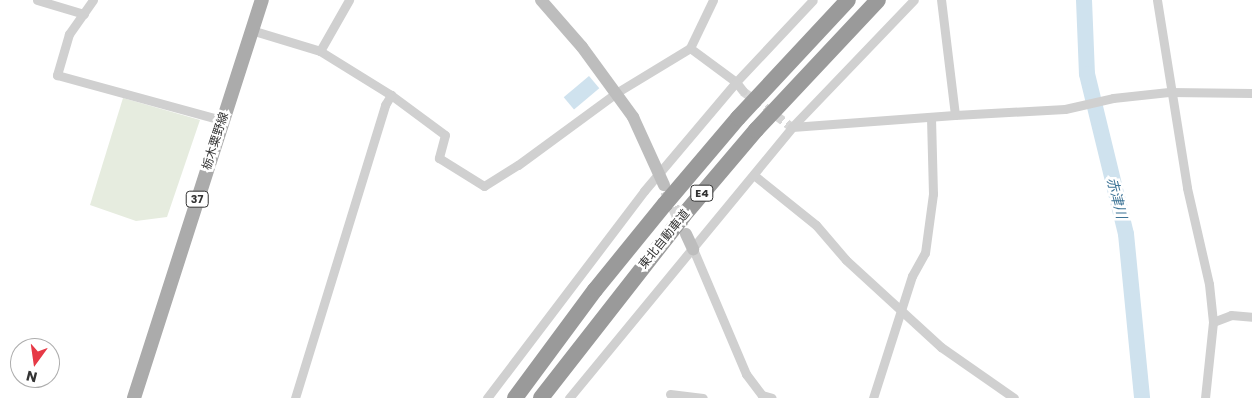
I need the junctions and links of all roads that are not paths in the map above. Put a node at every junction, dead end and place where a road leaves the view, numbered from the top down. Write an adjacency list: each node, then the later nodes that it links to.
1 (37, 0): 13 (street)
2 (93, 0): 13 (street)
3 (262, 0): 14 (main road, 栃木粟野線 / 37)
4 (349, 0): 16 (street)
5 (540, 0): 20 (street)
6 (714, 0): 15 (street)
7 (813, 0): 17 (street)
8 (848, 0): 39 (highway, 東北自動車道 / E4)
9 (878, 0): 40 (highway, 東北自動車道 / E4)
10 (914, 0): 26 (street)
11 (941, 0): 23 (street)
12 (1157, 0): 19 (street)
13 (84, 14): 25 (street)
14 (251, 30): 16 (street); 25 (main road, 栃木粟野線 / 37)
15 (690, 48): 17 (street); 20 (street)
16 (320, 51): 22 (street)
17 (736, 82): 18 (street); 28 (street)
18 (743, 91)
19 (1169, 92): 21 (street); 23 (street); 33 (street)
20 (616, 93): 22 (street); 28 (street)
21 (1252, 94)
22 (391, 95): 37 (street)
23 (955, 115): 24 (street)
24 (930, 118): 26 (street); 31 (street)
25 (221, 120): 36 (main road, 栃木粟野線 / 37)
26 (792, 127): 27 (street)
27 (755, 176): 30 (street); 31 (street)
28 (661, 179): 38 (street)
29 (686, 234): 30 (street)
30 (693, 248): 35 (street); 41 (street)
31 (902, 312): 44 (street); 45 (street)
32 (1252, 317): 33 (street)
33 (1213, 322): 46 (street)
34 (670, 394): 42 (street)
35 (761, 396): 43 (street)
36 (134, 398)
37 (295, 398)
38 (487, 398)
39 (515, 398)
40 (541, 398)
41 (569, 398)
42 (704, 398)
43 (772, 398)
44 (873, 398)
45 (1014, 398)
46 (1205, 398)

